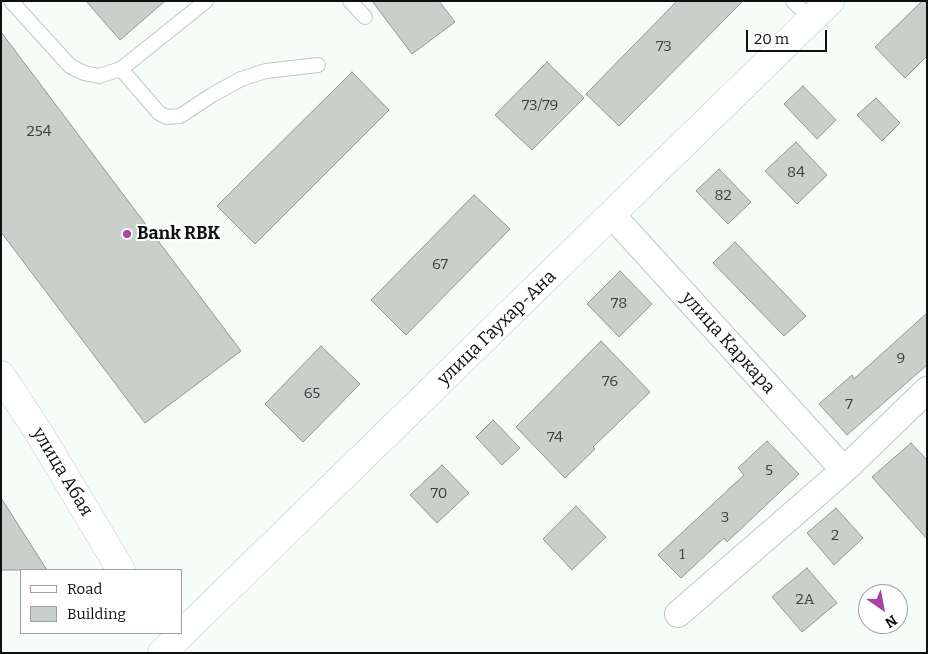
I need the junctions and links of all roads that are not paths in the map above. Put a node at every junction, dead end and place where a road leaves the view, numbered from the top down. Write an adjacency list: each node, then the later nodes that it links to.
1 (11, 1): 7 (lane)
2 (206, 1): 7 (lane)
3 (350, 1): 5 (lane)
4 (811, 7): 8 (street, улица Гаухар-Ана)
5 (364, 17)
6 (318, 66): 7 (lane)
7 (121, 69)
8 (612, 215): 11 (street, улица Каркара); 14 (street, улица Гаухар-Ана)
9 (1, 376): 12 (street, улица Абая)
10 (927, 390): 11 (street)
11 (844, 470): 13 (street)
12 (120, 569)
13 (678, 614)
14 (182, 631)
15 (178, 634): 16 (street, улица Гаухар-Ана)
16 (165, 647)

